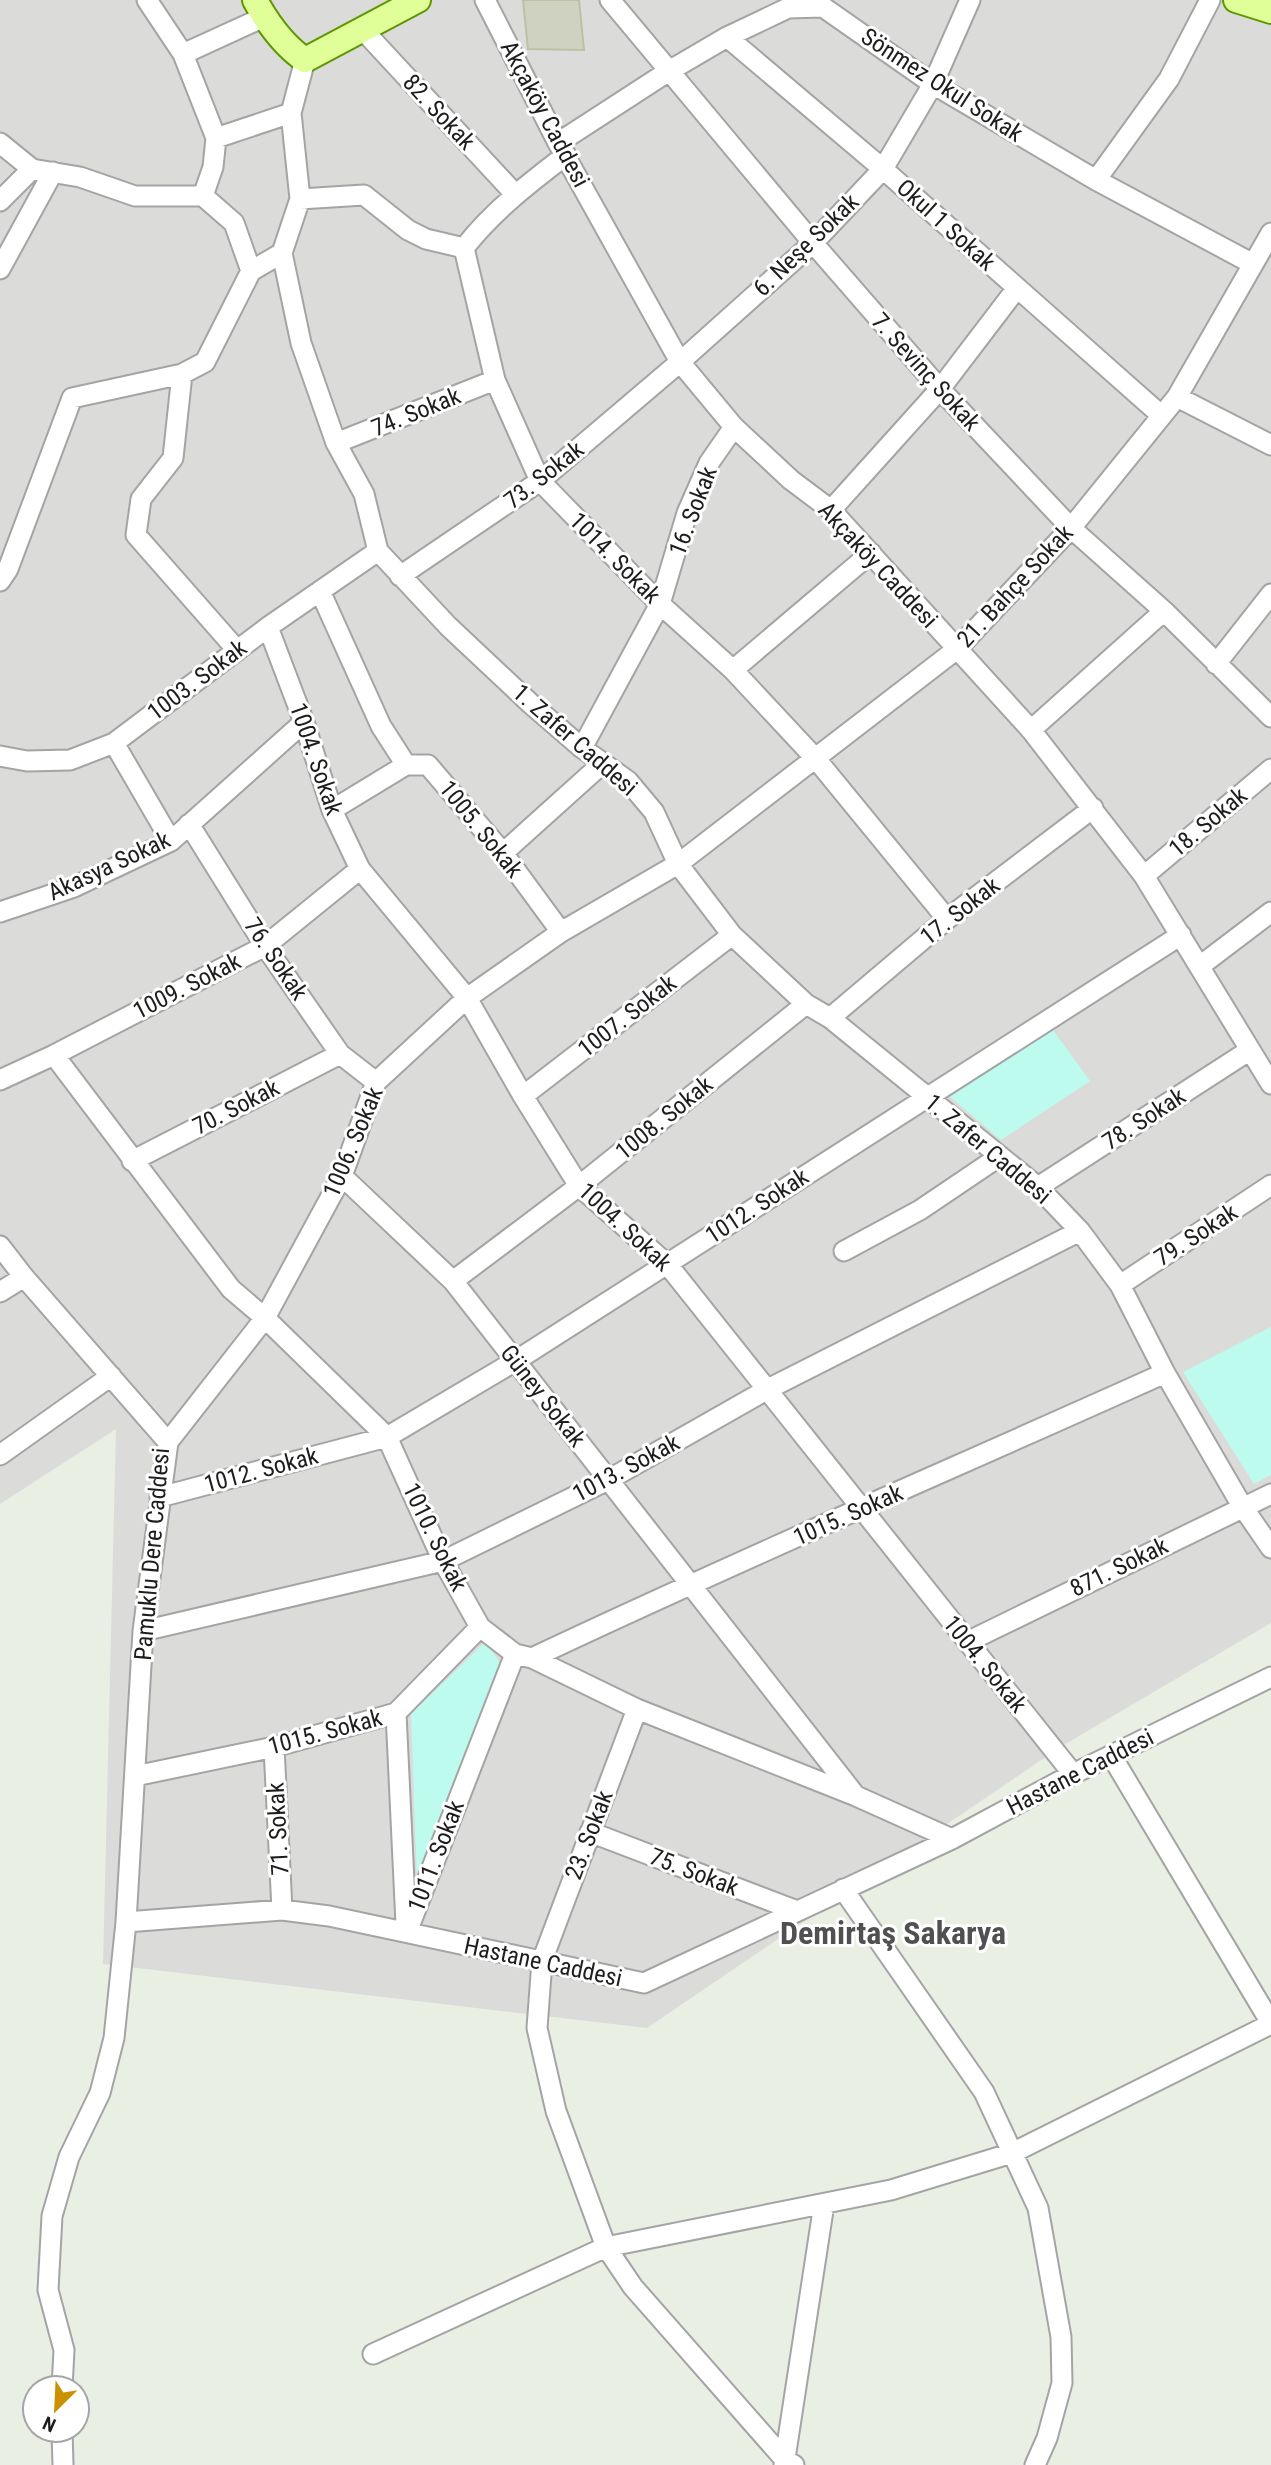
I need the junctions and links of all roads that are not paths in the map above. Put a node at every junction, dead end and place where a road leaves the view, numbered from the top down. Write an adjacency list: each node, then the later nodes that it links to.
1 (147, 0): 12 (street)
2 (418, 0): 10 (main road)
3 (485, 0): 19 (street, Akçaköy Caddesi)
4 (610, 0): 14 (street, 7. Sevinç Sokak)
5 (970, 0): 15 (street, 6. Neşe Sokak)
6 (1210, 0): 23 (street)
7 (1236, 0): 9 (main road)
8 (259, 8): 12 (street); 13 (main road)
9 (1271, 11)
10 (363, 30): 13 (main road); 24 (street, 82. Sokak)
11 (727, 37): 14 (street, Sönmez Okul Sokak); 15 (street, Sönmez Okul Sokak); 21 (street, Okul 1 Sokak)
12 (183, 54): 17 (street)
13 (305, 60): 16 (street)
14 (669, 71): 19 (street, Sönmez Okul Sokak); 29 (street, 7. Sevinç Sokak)
15 (933, 84): 21 (street, 6. Neşe Sokak); 23 (street, Sönmez Okul Sokak)
16 (291, 113): 17 (street); 26 (street)
17 (216, 138): 25 (street)
18 (0, 143): 20 (street)
19 (562, 149): 24 (street); 36 (street, Akçaköy Caddesi)
20 (32, 169): 22 (street); 27 (street)
21 (883, 169): 29 (street, 6. Neşe Sokak); 35 (street, Okul 1 Sokak)
22 (53, 172): 25 (street); 33 (street)
23 (1096, 180): 32 (street, Sönmez Okul Sokak)
24 (515, 194): 30 (street)
25 (203, 195): 34 (street)
26 (300, 199): 30 (street); 31 (street)
27 (0, 201)
28 (1271, 233): 32 (street, 21. Bahçe Sokak)
29 (813, 243): 36 (street, 6. Neşe Sokak); 39 (street, 7. Sevinç Sokak)
30 (464, 248): 38 (street, 1014. Sokak)
31 (282, 253): 34 (street); 43 (street, 1. Zafer Caddesi)
32 (1253, 264): 40 (street, 21. Bahçe Sokak)
33 (0, 269)
34 (251, 271): 37 (street)
35 (1017, 288): 39 (street); 41 (street, Okul 1 Sokak)
36 (680, 362): 42 (street, Akçaköy Caddesi); 45 (street, 73. Sokak)
37 (182, 374): 51 (street); 58 (street)
38 (495, 380): 43 (street, 74. Sokak); 45 (street, 1014. Sokak)
39 (940, 389): 46 (street); 47 (street, 7. Sevinç Sokak)
40 (1177, 397): 41 (street, 21. Bahçe Sokak); 44 (street)
41 (1162, 416): 47 (street, 21. Bahçe Sokak)
42 (734, 427): 46 (street, Akçaköy Caddesi); 54 (street, 16. Sokak)
43 (337, 443): 48 (street, 1. Zafer Caddesi)
44 (1271, 445)
45 (540, 481): 50 (street, 73. Sokak); 54 (street, 1014. Sokak)
46 (831, 510): 49 (street, Akçaköy Caddesi)
47 (1071, 528): 55 (street, 7. Sevinç Sokak); 57 (street, 21. Bahçe Sokak)
48 (378, 551): 50 (street, 1. Zafer Caddesi); 52 (street, 1003. Sokak)
49 (871, 553): 57 (street, Akçaköy Caddesi); 60 (street)
50 (400, 576): 65 (street, 1. Zafer Caddesi)
51 (0, 582)
52 (320, 591): 56 (street, 1003. Sokak); 69 (street)
53 (1271, 593): 59 (street)
54 (660, 604): 60 (street, 1014. Sokak); 65 (street, 16. Sokak)
55 (1164, 611): 59 (street, 7. Sevinç Sokak); 63 (street)
56 (268, 627): 58 (street, 1003. Sokak); 62 (street, 1004. Sokak)
57 (957, 649): 63 (street, Akçaköy Caddesi); 67 (street, 21. Bahçe Sokak)
58 (237, 650): 64 (street, 1003. Sokak)
59 (1216, 664): 61 (street, 7. Sevinç Sokak)
60 (733, 670): 67 (street, 1014. Sokak)
61 (1271, 716)
62 (304, 722): 72 (street, 1004. Sokak); 73 (street, Akasya Sokak)
63 (1031, 730): 71 (street, Akçaköy Caddesi)
64 (114, 743): 66 (street, 1003. Sokak); 74 (street)
65 (582, 748): 68 (street, 1. Zafer Caddesi)
66 (0, 756)
67 (816, 759): 76 (street, 21. Bahçe Sokak); 81 (street, 1014. Sokak)
68 (603, 763): 75 (street); 76 (street, 1. Zafer Caddesi)
69 (406, 765): 72 (street); 75 (street, 1005. Sokak)
70 (1271, 769): 78 (street, 18. Sokak)
71 (1093, 808): 78 (street, Akçaköy Caddesi); 81 (street, 17. Sokak)
72 (332, 810): 77 (street, 1004. Sokak)
73 (189, 824): 74 (street, Akasya Sokak); 85 (street, 76. Sokak)
74 (170, 841): 79 (street, Akasya Sokak)
75 (503, 853): 82 (street, 1005. Sokak)
76 (678, 864): 82 (street, 1006. Sokak); 83 (street, 1. Zafer Caddesi)
77 (360, 869): 85 (street, 1009. Sokak); 87 (street, 1004. Sokak)
78 (1144, 876): 84 (street, Akçaköy Caddesi)
79 (0, 912)
80 (1271, 912): 86 (street)
81 (947, 919): 89 (street, 17. Sokak)
82 (561, 932): 87 (street, 1006. Sokak)
83 (732, 935): 88 (street, 1. Zafer Caddesi); 96 (street, 1007. Sokak)
84 (1181, 935): 86 (street, Akçaköy Caddesi); 97 (street, 1012. Sokak)
85 (265, 946): 91 (street, 76. Sokak); 92 (street, 1009. Sokak)
86 (1200, 966): 90 (street, Akçaköy Caddesi)
87 (467, 998): 94 (street, 1006. Sokak); 96 (street, 1004. Sokak)
88 (806, 1004): 89 (street, 1. Zafer Caddesi); 102 (street, 1008. Sokak)
89 (830, 1017): 97 (street, 1. Zafer Caddesi)
90 (1250, 1050): 95 (street, Akçaköy Caddesi); 103 (street, 78. Sokak)
91 (340, 1054): 94 (street, 76. Sokak); 99 (street, 70. Sokak)
92 (54, 1055): 93 (street, 1009. Sokak); 99 (street, 1010. Sokak)
93 (0, 1080)
94 (376, 1082): 100 (street, 1006. Sokak)
95 (1271, 1084)
96 (523, 1096): 102 (street, 1004. Sokak)
97 (927, 1096): 98 (street, 1. Zafer Caddesi); 107 (street, 1012. Sokak)
98 (1000, 1156): 103 (street, 1. Zafer Caddesi); 106 (street)
99 (132, 1161): 112 (street, 1010. Sokak)
100 (342, 1176): 109 (street, Güney Sokak); 112 (street, 1006. Sokak)
101 (1271, 1185): 110 (street, 79. Sokak)
102 (579, 1186): 107 (street, 1004. Sokak); 109 (street, 1008. Sokak)
103 (1038, 1187): 104 (street, 1. Zafer Caddesi)
104 (1080, 1231): 110 (street, 1. Zafer Caddesi); 116 (street, 1013. Sokak)
105 (0, 1245): 108 (street, Pamuklu Dere Caddesi)
106 (844, 1251)
107 (668, 1265): 113 (street, 1012. Sokak); 116 (street, 1004. Sokak)
108 (24, 1276): 111 (street); 115 (street, Pamuklu Dere Caddesi)
109 (453, 1281): 113 (street, Güney Sokak)
110 (1120, 1285): 114 (street, 1. Zafer Caddesi)
111 (0, 1292)
112 (265, 1318): 117 (street, 1010. Sokak); 118 (street, 1006. Sokak)
113 (517, 1360): 117 (street, 1012. Sokak); 120 (street, Güney Sokak)
114 (1165, 1373): 123 (street, 1. Zafer Caddesi); 124 (street, 1015. Sokak)
115 (111, 1376): 118 (street, Pamuklu Dere Caddesi); 119 (street)
116 (768, 1389): 120 (street, 1013. Sokak); 124 (street, 1004. Sokak)
117 (387, 1437): 122 (street, 1012. Sokak); 126 (street, 1010. Sokak)
118 (168, 1443): 122 (street, Pamuklu Dere Caddesi)
119 (0, 1455)
120 (608, 1480): 126 (street, 1013. Sokak); 127 (street, Güney Sokak)
121 (1271, 1494): 123 (street, 871. Sokak)
122 (160, 1497): 129 (street, Pamuklu Dere Caddesi)
123 (1242, 1506): 125 (street, 1. Zafer Caddesi); 130 (street, 871. Sokak)
124 (862, 1510): 127 (street, 1015. Sokak); 130 (street, 1004. Sokak)
125 (1271, 1548)
126 (443, 1561): 128 (street, 1010. Sokak); 129 (street, 1013. Sokak)
127 (690, 1583): 131 (street, 1015. Sokak); 139 (street, Güney Sokak)
128 (480, 1627): 131 (street, 1010. Sokak); 134 (street, 1015. Sokak)
129 (143, 1631): 138 (street, Pamuklu Dere Caddesi)
130 (967, 1642): 137 (street, 1004. Sokak)
131 (523, 1656): 133 (street, 1010. Sokak); 146 (street, 1011. Sokak)
132 (1271, 1677): 136 (street, Hastane Caddesi)
133 (637, 1709): 139 (street, 1010. Sokak); 140 (street, 23. Sokak)
134 (396, 1713): 135 (street, 1015. Sokak); 146 (street, 1011. Sokak)
135 (274, 1747): 138 (street, 1015. Sokak); 143 (street, 71. Sokak)
136 (1111, 1755): 137 (street, Hastane Caddesi); 148 (street)
137 (1073, 1774): 141 (street, Hastane Caddesi)
138 (135, 1776): 145 (street, Pamuklu Dere Caddesi)
139 (856, 1796): 141 (street, 1010. Sokak)
140 (590, 1832): 144 (street, 75. Sokak); 147 (street, 23. Sokak)
141 (952, 1839): 142 (street, Hastane Caddesi)
142 (844, 1889): 144 (street, Hastane Caddesi); 149 (street)
143 (282, 1910): 145 (street, Hastane Caddesi); 146 (street, Hastane Caddesi)
144 (797, 1911): 147 (street, Hastane Caddesi)
145 (126, 1922): 153 (street, Pamuklu Dere Caddesi)
146 (407, 1932): 147 (street, Hastane Caddesi)
147 (542, 1961): 151 (street, 23. Sokak)
148 (1271, 2024): 149 (street)
149 (1012, 2153): 150 (street); 157 (street)
150 (824, 2204): 151 (street); 155 (street)
151 (606, 2247): 152 (street); 155 (street, 23. Sokak)
152 (373, 2354)
153 (63, 2374)
154 (62, 2444): 156 (street)
155 (788, 2464)
156 (63, 2465)
157 (1035, 2465)

